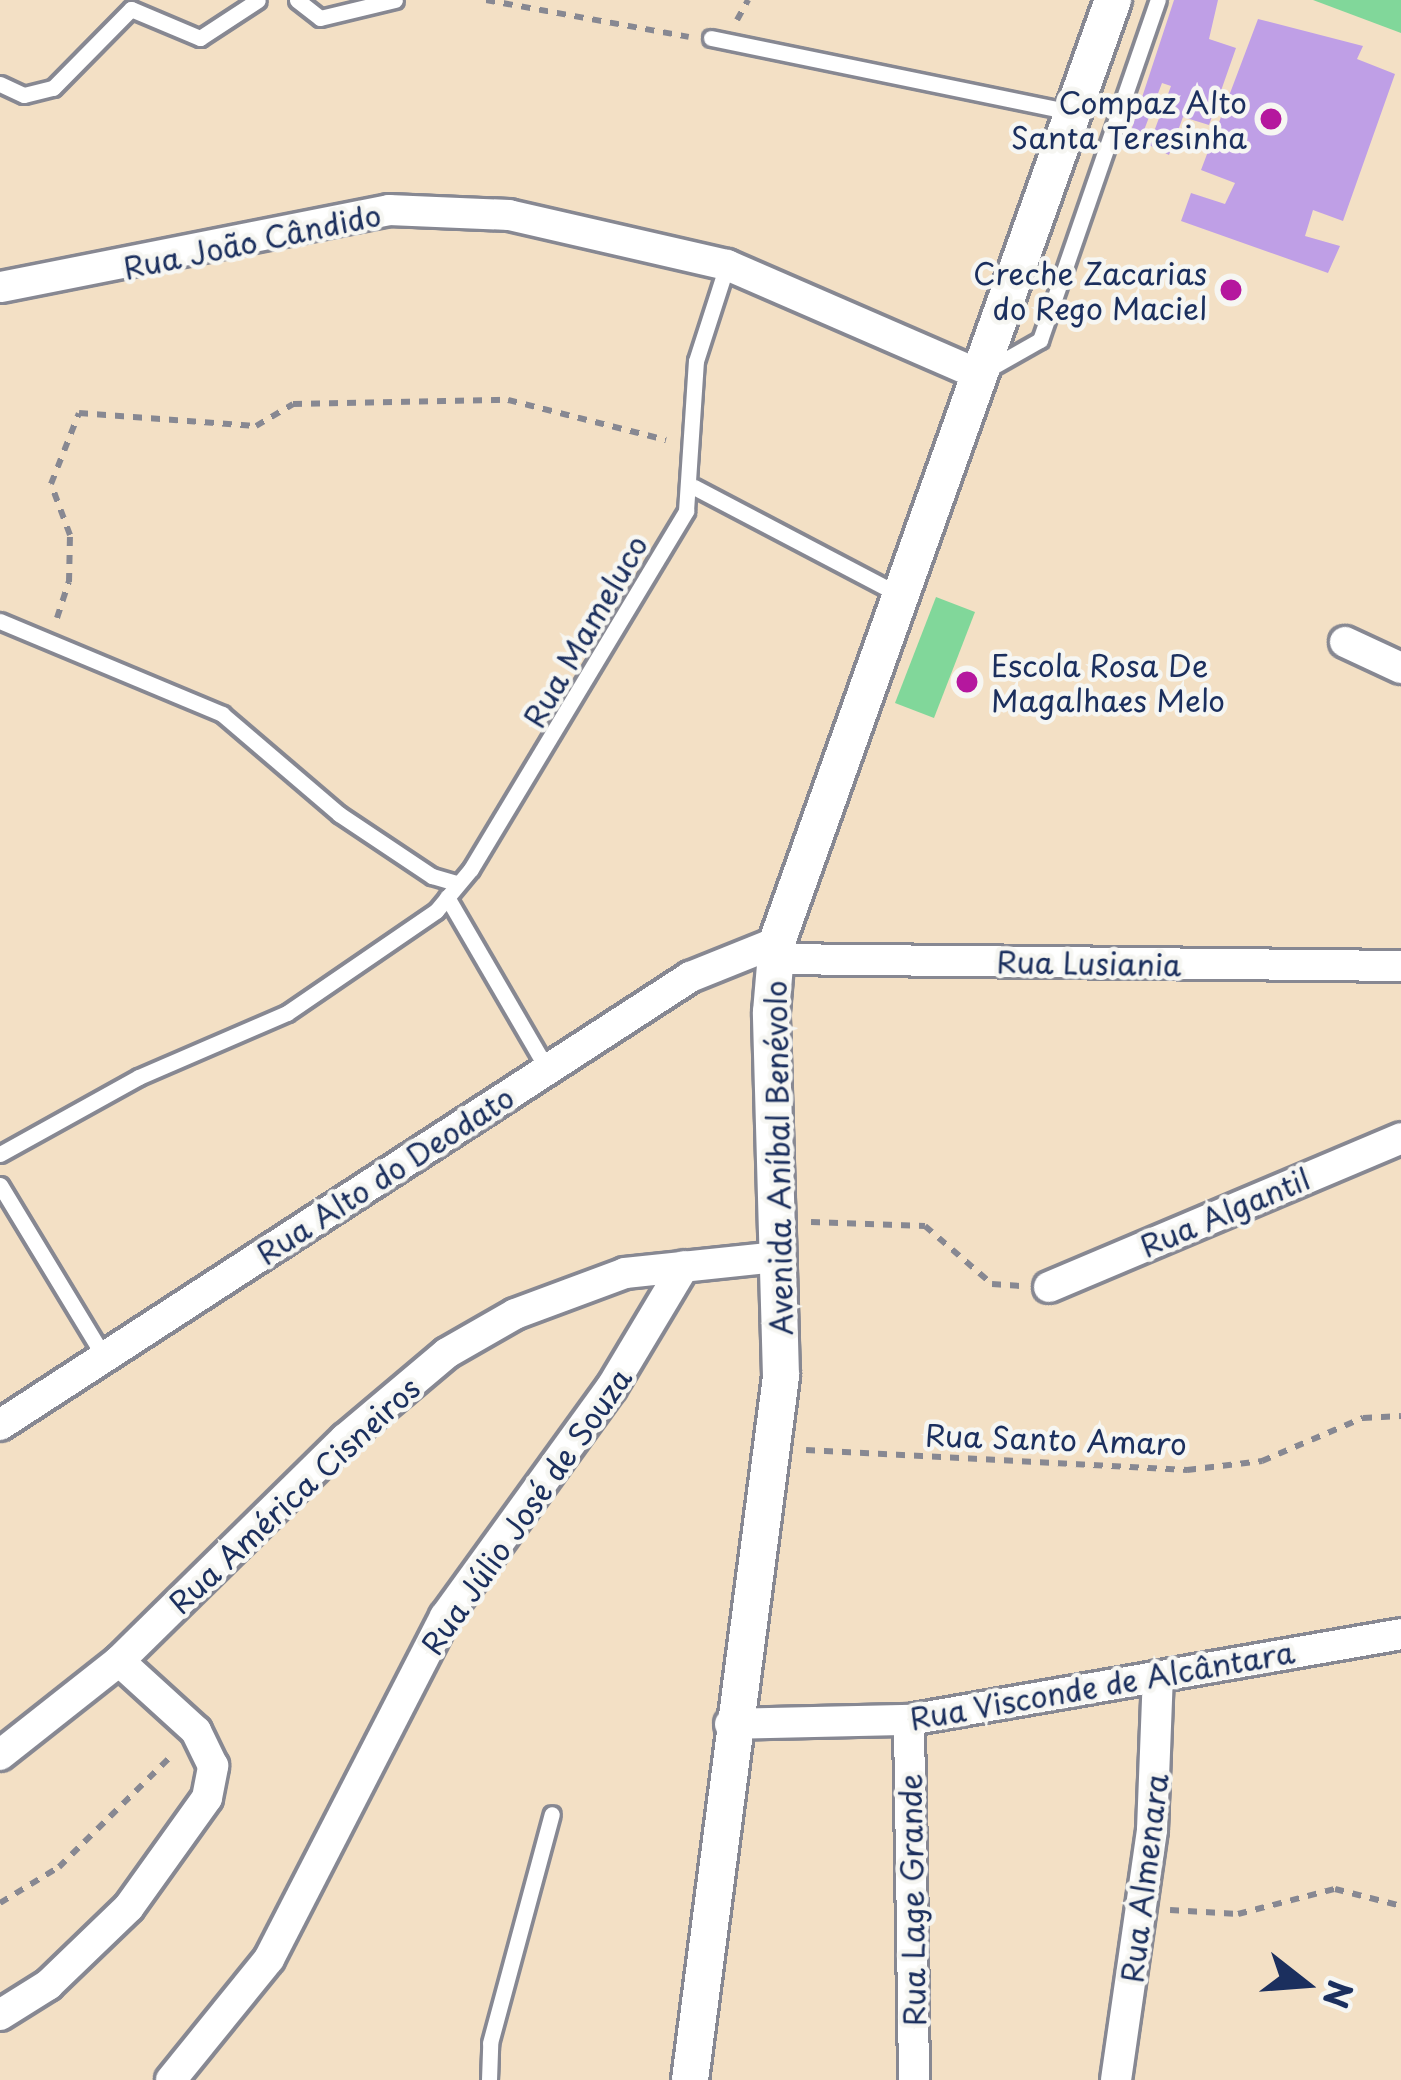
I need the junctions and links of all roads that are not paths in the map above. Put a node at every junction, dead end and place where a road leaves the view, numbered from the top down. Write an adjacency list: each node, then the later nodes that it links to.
1 (258, 0): 7 (lane)
2 (297, 0): 3 (lane)
3 (395, 0)
4 (1113, 0): 8 (street, Avenida Aníbal Benévolo)
5 (1158, 0): 11 (lane)
6 (712, 38): 8 (lane)
7 (0, 83)
8 (1073, 112): 11 (street, Avenida Aníbal Benévolo)
9 (727, 265): 10 (street, Rua João Cândido); 11 (street, Rua João Cândido); 12 (lane)
10 (1, 287)
11 (980, 375): 13 (street, Avenida Aníbal Benévolo)
12 (694, 487): 13 (lane); 17 (lane, Rua Mameluco)
13 (899, 595): 18 (street, Avenida Aníbal Benévolo)
14 (0, 621): 17 (lane)
15 (1346, 642): 16 (street)
16 (1401, 668)
17 (452, 890): 20 (lane); 22 (lane, Rua Mameluco)
18 (777, 950): 19 (street, Rua Lusiania); 20 (street, Rua Alto do Deodato); 24 (street, Avenida Aníbal Benévolo)
19 (1401, 966)
20 (547, 1069): 27 (street, Rua Alto do Deodato)
21 (1401, 1138): 26 (street, Rua Algantil)
22 (0, 1154)
23 (0, 1185): 27 (lane)
24 (777, 1239): 25 (street); 33 (street, Avenida Aníbal Benévolo)
25 (684, 1266): 30 (street, Rua América Cisneiros); 37 (street, Rua Júlio José de Souza)
26 (1049, 1287)
27 (104, 1357): 28 (street, Rua Alto do Deodato)
28 (0, 1425)
29 (1401, 1634): 31 (street, Rua Visconde de Alcântara)
30 (119, 1661): 34 (street, Rua América Cisneiros); 36 (street)
31 (1158, 1676): 32 (street, Rua Visconde de Alcântara); 41 (street, Rua Almenara)
32 (909, 1720): 33 (street, Rua Visconde de Alcântara); 40 (street, Rua Lage Grande)
33 (730, 1724): 39 (street, Avenida Aníbal Benévolo)
34 (0, 1755)
35 (552, 1814): 38 (lane)
36 (0, 2015)
37 (171, 2080)
38 (488, 2080)
39 (689, 2080)
40 (914, 2080)
41 (1116, 2080)

